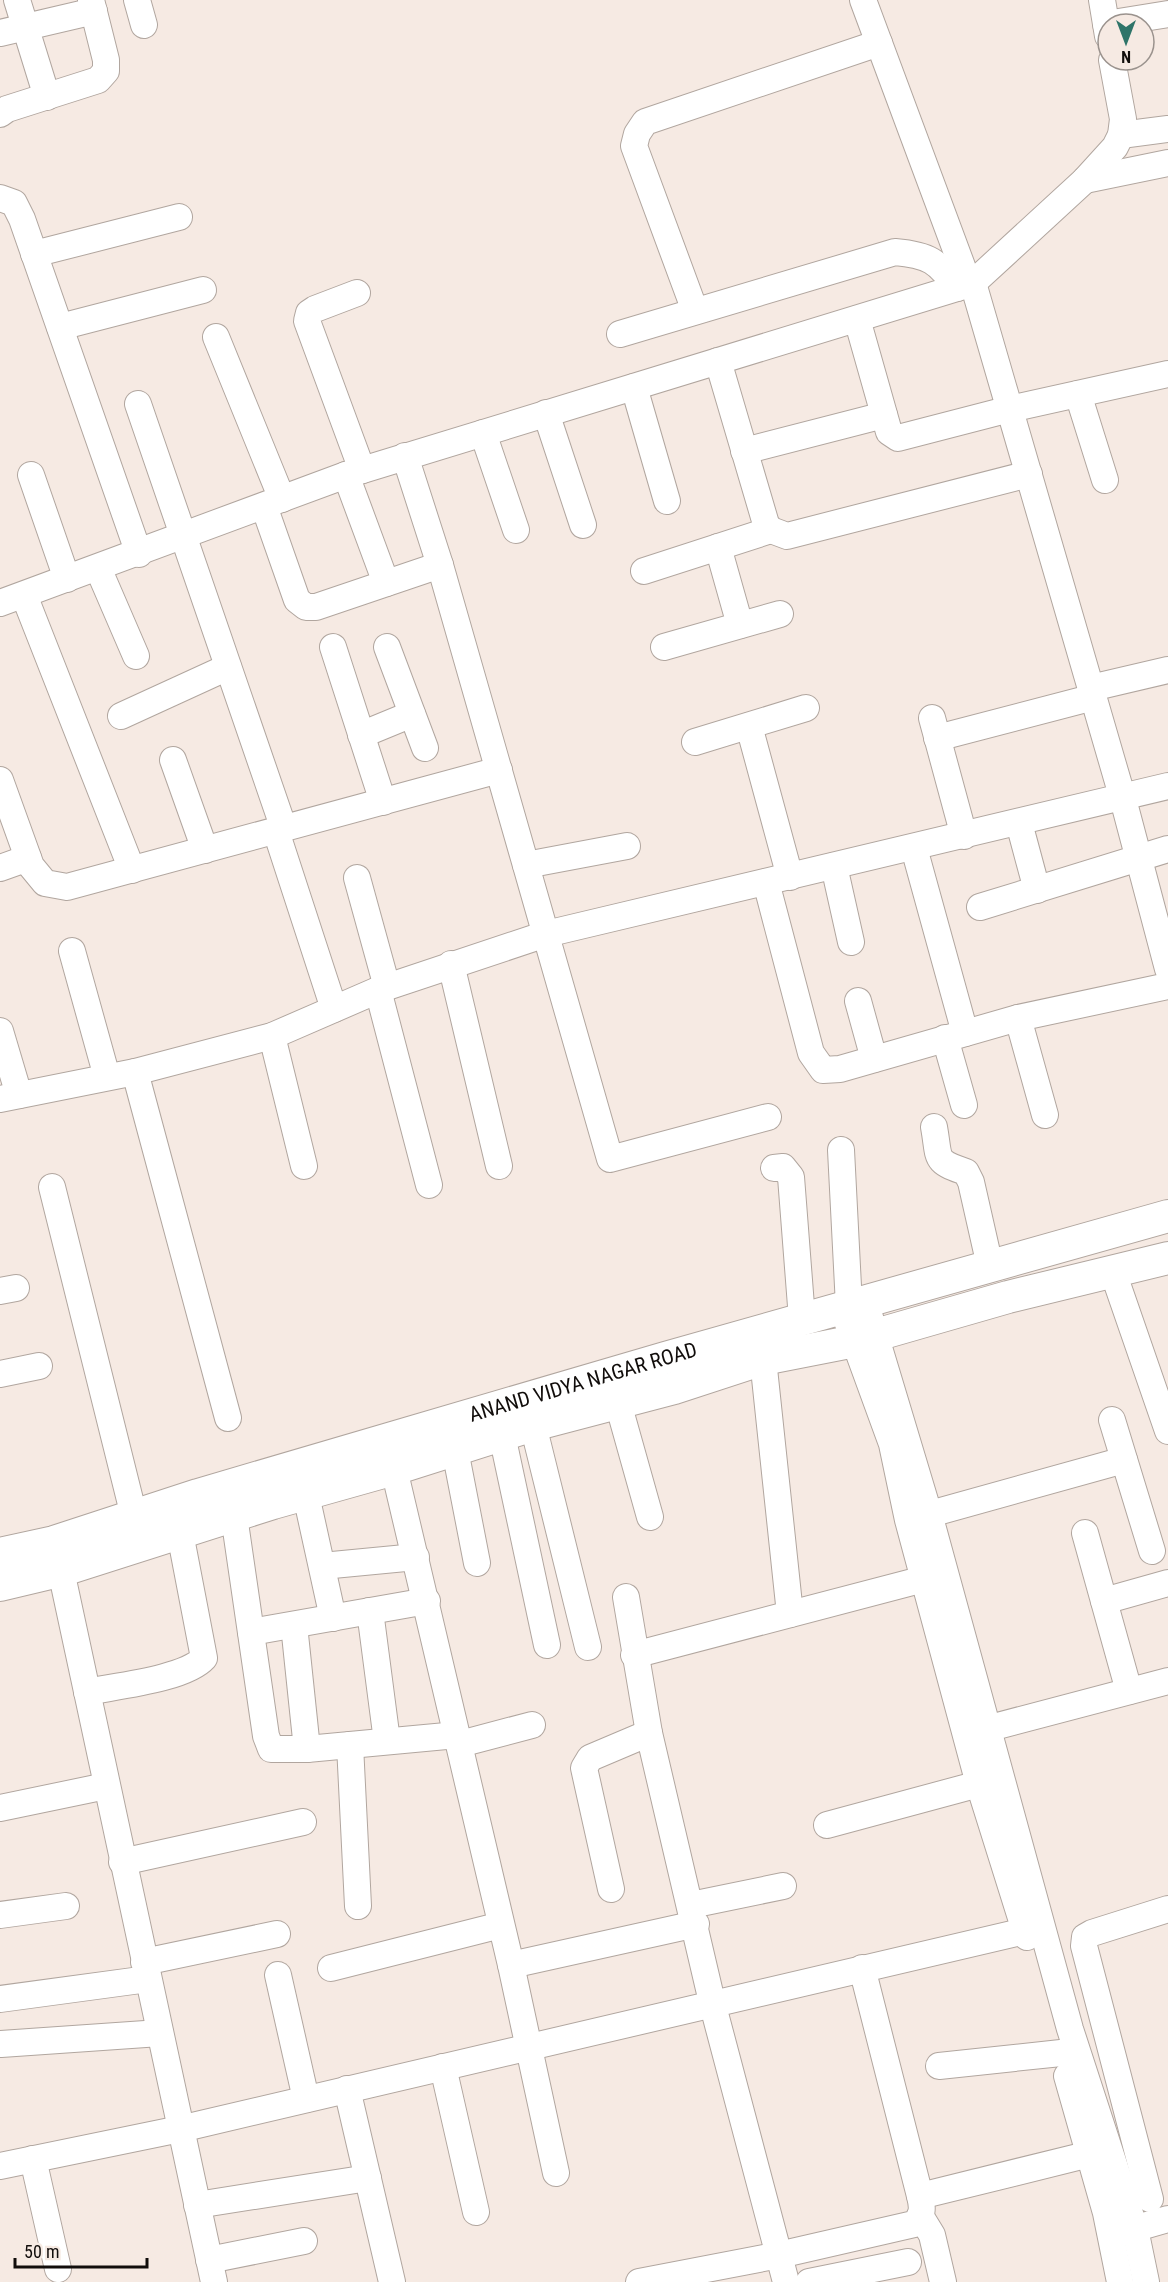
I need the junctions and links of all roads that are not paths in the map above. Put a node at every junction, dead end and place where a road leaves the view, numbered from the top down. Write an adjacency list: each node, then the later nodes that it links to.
1 (17, 0): 6 (street)
2 (137, 0): 5 (street)
3 (863, 0): 8 (street)
4 (92, 5): 6 (street); 10 (street)
5 (144, 24)
6 (25, 27): 7 (street); 10 (street)
7 (0, 33)
8 (879, 43): 19 (street); 22 (street)
9 (1115, 72): 13 (street)
10 (47, 97): 11 (street)
11 (0, 114)
12 (1168, 129): 13 (street)
13 (1121, 135): 15 (street)
14 (1168, 163): 15 (street)
15 (1085, 180): 19 (street)
16 (0, 198): 18 (street)
17 (179, 217): 18 (street)
18 (34, 254): 24 (street)
19 (966, 286): 22 (street); 23 (street); 32 (street)
20 (203, 290): 24 (street)
21 (357, 293): 38 (street)
22 (695, 311): 25 (street)
23 (857, 319): 27 (street); 34 (street)
24 (60, 327): 49 (street)
25 (620, 334)
26 (216, 337): 43 (street)
27 (718, 361): 29 (street); 36 (street)
28 (1168, 374): 30 (street)
29 (634, 387): 33 (street); 42 (street)
30 (1078, 394): 32 (street); 41 (street)
31 (138, 404): 47 (street)
32 (1010, 409): 34 (street); 39 (street)
33 (546, 413): 35 (street); 44 (street)
34 (884, 415): 36 (street)
35 (483, 433): 37 (street); 45 (street)
36 (744, 451): 46 (street)
37 (405, 456): 38 (street); 50 (street)
38 (354, 472): 43 (street); 54 (street)
39 (1029, 474): 46 (street); 64 (street)
40 (31, 475): 53 (street)
41 (1105, 480)
42 (667, 501)
43 (273, 502): 47 (street); 54 (street)
44 (583, 525)
45 (516, 530)
46 (771, 530): 48 (street)
47 (183, 537): 49 (street); 62 (street)
48 (718, 547): 52 (street); 57 (street)
49 (139, 554): 51 (street)
50 (440, 565): 54 (street); 73 (street)
51 (98, 568): 53 (street); 61 (street)
52 (644, 571)
53 (68, 579): 55 (street)
54 (386, 583)
55 (12, 599): 90 (street)
56 (780, 614): 57 (street)
57 (740, 625): 60 (street)
58 (333, 647): 69 (street)
59 (387, 647): 66 (street)
60 (664, 647)
61 (136, 656)
62 (228, 667): 67 (street); 79 (street)
63 (1168, 670): 64 (street)
64 (1092, 693): 76 (street); 80 (street)
65 (806, 708): 68 (street)
66 (412, 714): 69 (street); 71 (street)
67 (121, 716)
68 (749, 726): 70 (street); 92 (street)
69 (361, 735): 77 (street)
70 (695, 742)
71 (425, 748)
72 (173, 760): 84 (street)
73 (499, 770): 77 (street); 87 (street)
74 (0, 780): 86 (street)
75 (1168, 786): 76 (street)
76 (1123, 798): 78 (street); 85 (street)
77 (383, 802): 79 (street)
78 (1019, 823): 80 (street); 93 (street)
79 (280, 830): 84 (street); 103 (street)
80 (964, 836): 82 (street)
81 (627, 846): 87 (street)
82 (915, 848): 88 (street); 106 (street)
83 (1168, 849): 85 (street)
84 (205, 850): 90 (street)
85 (1138, 856): 93 (street); 99 (street)
86 (28, 858): 89 (street); 90 (street)
87 (526, 865): 95 (street)
88 (834, 866): 92 (street); 96 (street)
89 (0, 868)
90 (132, 870)
91 (357, 878): 101 (street)
92 (778, 880): 95 (street); 108 (street)
93 (1037, 890): 94 (street)
94 (980, 907)
95 (546, 934): 98 (street); 114 (street)
96 (851, 942)
97 (72, 951): 110 (street)
98 (451, 964): 101 (street); 118 (street)
99 (1168, 969)
100 (1168, 986): 104 (street)
101 (383, 988): 103 (street); 120 (street)
102 (858, 1001): 108 (street)
103 (334, 1009): 107 (street)
104 (1018, 1018): 106 (street); 113 (street)
105 (0, 1031): 111 (street)
106 (955, 1035): 108 (street); 112 (street)
107 (272, 1036): 109 (street); 117 (street)
108 (874, 1059)
109 (135, 1072): 110 (street); 133 (street)
110 (107, 1077): 111 (street)
111 (9, 1097)
112 (964, 1105)
113 (1045, 1115)
114 (768, 1118)
115 (934, 1127): 124 (street)
116 (841, 1150): 126 (street)
117 (304, 1166)
118 (499, 1166)
119 (774, 1168): 127 (street)
120 (429, 1185)
121 (52, 1187): 143 (street)
122 (1168, 1216): 124 (main road, ANAND VIDYA NAGAR ROAD)
123 (1168, 1258): 125 (main road, ANAND VIDYA NAGAR ROAD)
124 (990, 1266): 126 (main road, ANAND VIDYA NAGAR ROAD)
125 (1113, 1272): 128 (main road, ANAND VIDYA NAGAR ROAD); 136 (street)
126 (852, 1304): 127 (main road, ANAND VIDYA NAGAR ROAD); 128 (street)
127 (802, 1319): 138 (main road, ANAND VIDYA NAGAR ROAD)
128 (865, 1338): 129 (main road, ANAND VIDYA NAGAR ROAD); 146 (street)
129 (763, 1359): 132 (main road, ANAND VIDYA NAGAR ROAD); 162 (street)
130 (39, 1366): 131 (street)
131 (0, 1374)
132 (618, 1403): 135 (main road, ANAND VIDYA NAGAR ROAD); 145 (street)
133 (228, 1418)
134 (1112, 1420): 140 (street)
135 (533, 1425): 137 (main road, ANAND VIDYA NAGAR ROAD); 167 (street)
136 (1168, 1431)
137 (502, 1435): 139 (main road, ANAND VIDYA NAGAR ROAD); 166 (street)
138 (388, 1439): 141 (street); 143 (main road, ANAND VIDYA NAGAR ROAD)
139 (455, 1450): 141 (main road, ANAND VIDYA NAGAR ROAD); 153 (street)
140 (1124, 1460): 146 (street); 149 (street)
141 (394, 1469): 142 (main road, ANAND VIDYA NAGAR ROAD); 152 (street)
142 (306, 1495): 144 (main road, ANAND VIDYA NAGAR ROAD); 154 (street)
143 (134, 1516): 151 (main road, ANAND VIDYA NAGAR ROAD)
144 (234, 1516): 147 (main road, ANAND VIDYA NAGAR ROAD); 165 (street)
145 (650, 1517)
146 (919, 1517): 155 (street); 173 (street)
147 (180, 1533): 151 (main road, ANAND VIDYA NAGAR ROAD); 171 (street)
148 (1085, 1533): 160 (street)
149 (1152, 1551)
150 (0, 1554): 151 (main road, ANAND VIDYA NAGAR ROAD)
151 (59, 1556): 157 (main road, ANAND VIDYA NAGAR ROAD); 171 (street)
152 (416, 1557): 154 (street); 159 (street)
153 (477, 1563)
154 (322, 1566): 163 (street)
155 (924, 1579): 162 (street); 173 (street)
156 (1168, 1583): 160 (street)
157 (0, 1586)
158 (626, 1597): 168 (street)
159 (427, 1601): 161 (street); 175 (street)
160 (1104, 1601): 170 (street)
161 (370, 1611): 163 (street); 176 (street)
162 (790, 1614): 168 (street)
163 (333, 1618): 164 (street)
164 (294, 1624): 165 (street); 178 (street)
165 (251, 1632): 178 (street)
166 (547, 1645)
167 (588, 1647)
168 (634, 1654): 174 (street)
169 (1168, 1681): 170 (street)
170 (1129, 1691): 173 (street)
171 (87, 1692): 180 (street)
172 (532, 1725): 175 (street)
173 (976, 1732): 179 (street); 204 (street)
174 (649, 1733): 186 (street); 191 (street)
175 (458, 1739): 176 (street); 192 (street)
176 (387, 1741): 177 (street)
177 (350, 1745): 178 (street); 188 (street)
178 (308, 1749)
179 (979, 1785): 183 (street); 193 (street)
180 (106, 1786): 181 (street); 184 (street)
181 (0, 1808)
182 (303, 1822): 184 (street)
183 (827, 1825)
184 (122, 1862): 198 (street)
185 (783, 1886): 191 (street)
186 (611, 1888)
187 (66, 1906): 190 (street)
188 (358, 1906)
189 (1168, 1909): 202 (street)
190 (0, 1915)
191 (693, 1915): 195 (street); 201 (street)
192 (501, 1925): 195 (street); 196 (street)
193 (1025, 1931): 197 (street); 204 (street)
194 (277, 1934): 198 (street)
195 (511, 1965): 206 (street)
196 (331, 1968)
197 (862, 1968): 201 (street); 218 (street)
198 (146, 1970): 200 (street); 203 (street)
199 (278, 1975): 210 (street)
200 (0, 1998)
201 (713, 2006): 206 (street); 223 (street)
202 (1103, 2019): 204 (street); 220 (street)
203 (159, 2033): 205 (street); 211 (street)
204 (1062, 2038): 207 (street); 212 (street); 220 (street)
205 (1, 2044)
206 (529, 2046): 208 (street); 215 (street)
207 (939, 2066)
208 (443, 2067): 209 (street); 219 (street)
209 (347, 2089): 210 (street); 216 (street)
210 (306, 2099): 211 (street)
211 (180, 2129): 213 (street); 217 (street)
212 (1090, 2154): 218 (street); 220 (street)
213 (33, 2159): 214 (street); 225 (street)
214 (0, 2166)
215 (556, 2173)
216 (368, 2178): 217 (street); 227 (street)
217 (197, 2205): 226 (street)
218 (921, 2206): 223 (street); 231 (street)
219 (476, 2212)
220 (1132, 2213): 221 (street); 232 (street); 233 (street)
221 (1168, 2219)
222 (304, 2241): 226 (street)
223 (779, 2255): 228 (street); 229 (street)
224 (908, 2262): 230 (street)
225 (58, 2269)
226 (211, 2271)
227 (392, 2282)
228 (639, 2282)
229 (786, 2282)
230 (809, 2282)
231 (943, 2282)
232 (1120, 2282)
233 (1146, 2282)

